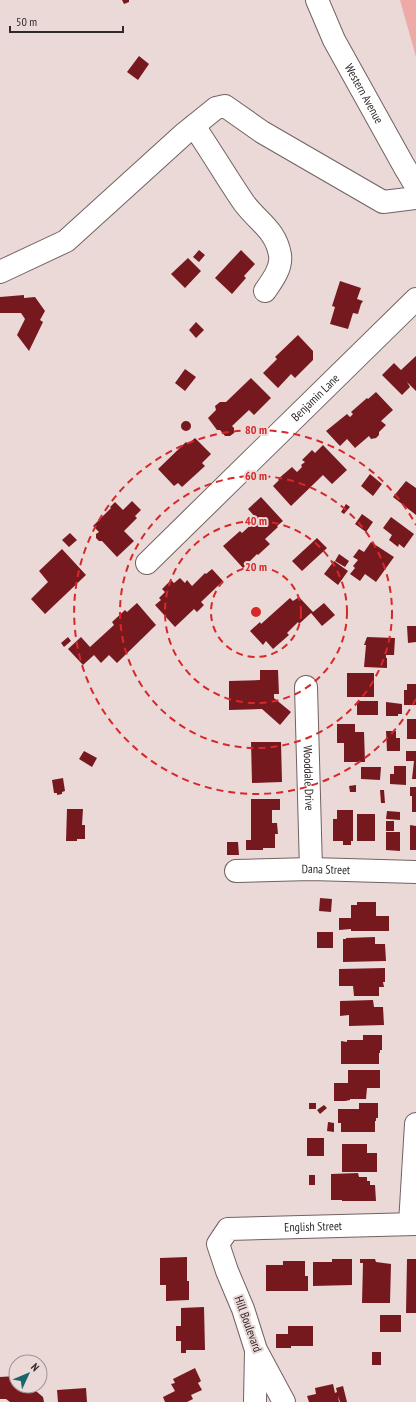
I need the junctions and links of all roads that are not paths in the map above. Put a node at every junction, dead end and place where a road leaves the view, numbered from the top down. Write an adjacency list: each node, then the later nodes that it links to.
1 (317, 0): 3 (street, Western Avenue)
2 (194, 126): 4 (street); 5 (street); 6 (street)
3 (416, 186)
4 (416, 198)
5 (0, 272)
6 (265, 291)
7 (416, 299): 8 (street, Benjamin Lane)
8 (147, 563)
9 (306, 687): 10 (street, Wooddale Drive)
10 (311, 869): 11 (street, Dana Street); 12 (street, Dana Street)
11 (236, 871)
12 (416, 872)
13 (416, 1124): 14 (street)
14 (413, 1224): 15 (street, English Street)
15 (218, 1244): 16 (street, Hill Boulevard)
16 (256, 1350): 17 (street); 18 (street, Hill Boulevard)
17 (254, 1402)
18 (284, 1402)

